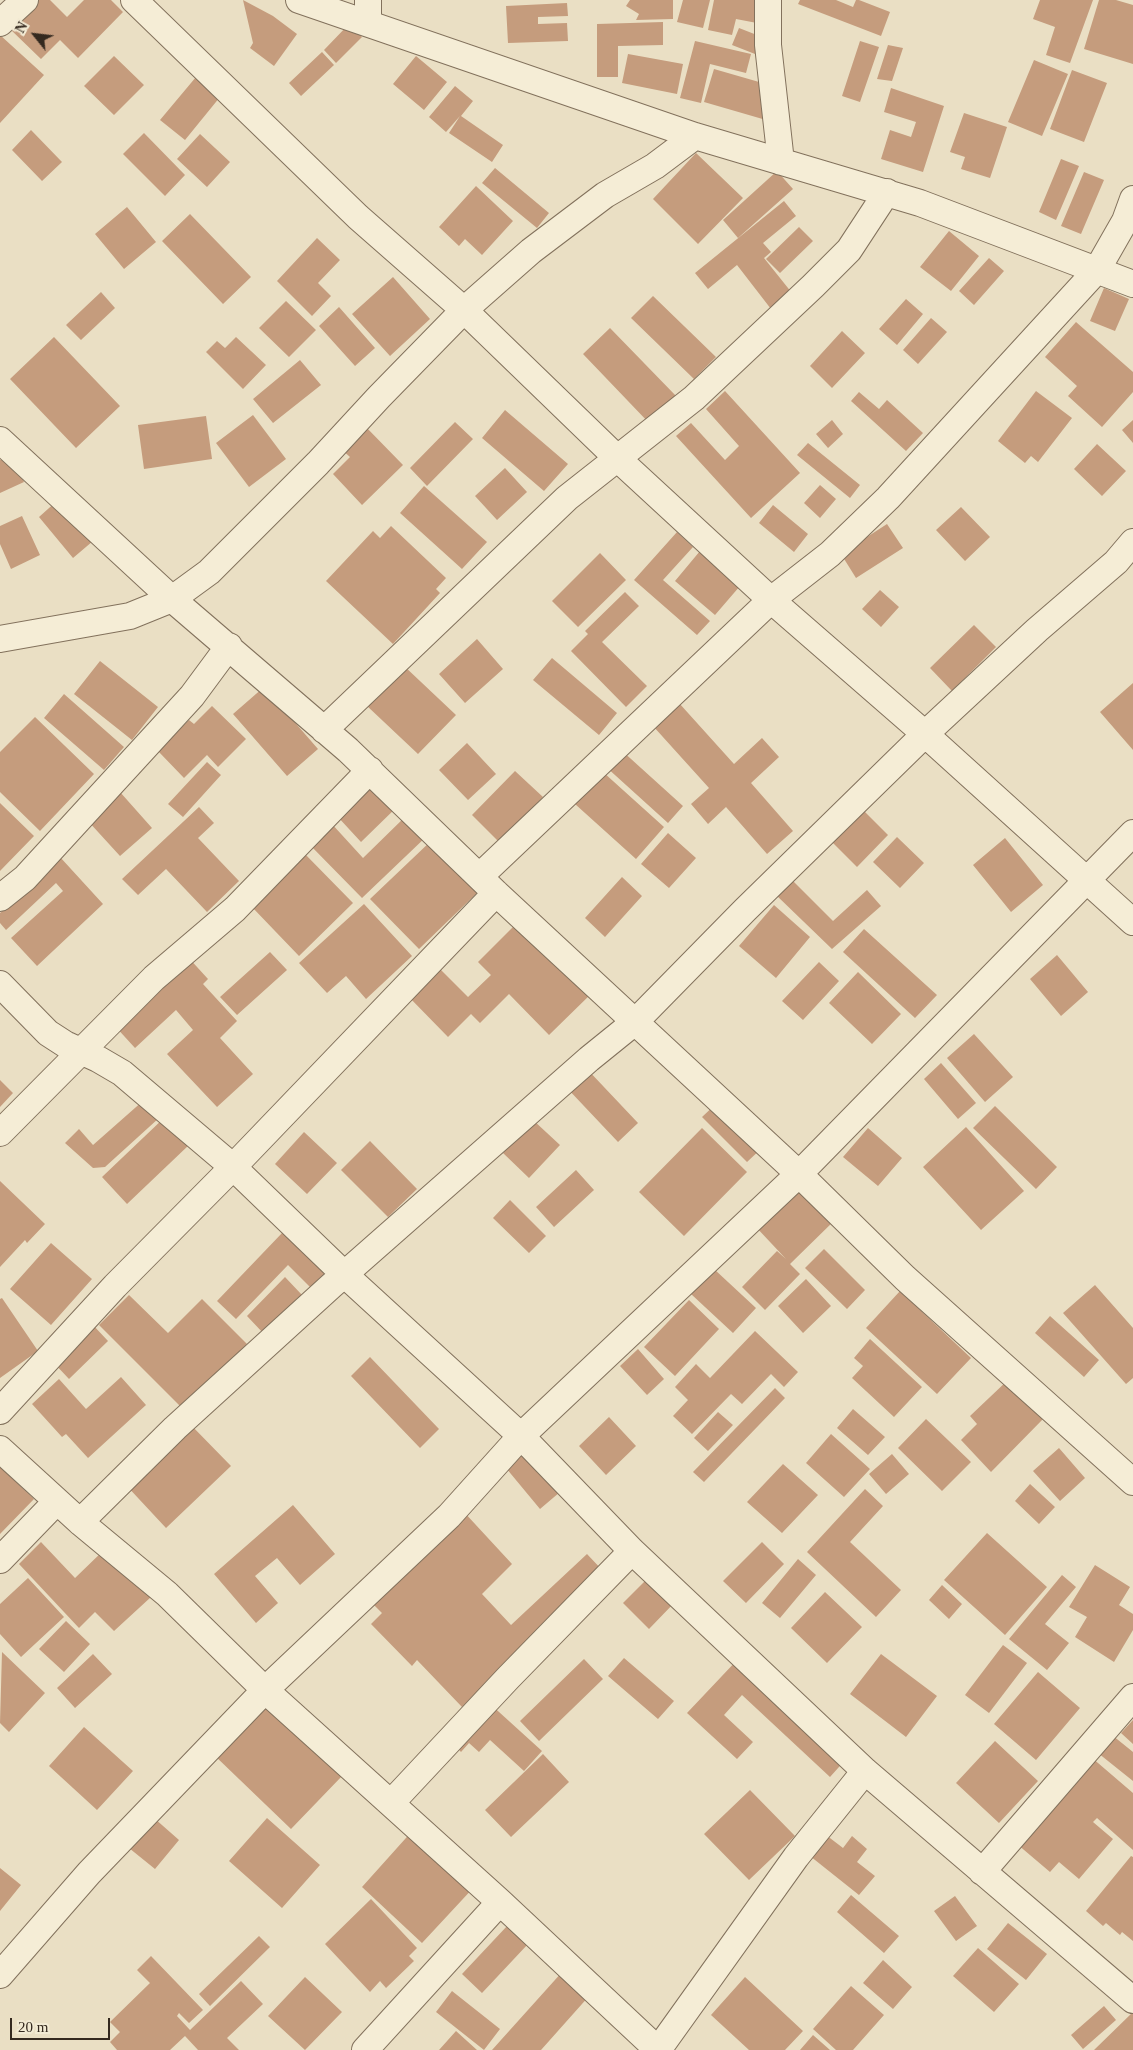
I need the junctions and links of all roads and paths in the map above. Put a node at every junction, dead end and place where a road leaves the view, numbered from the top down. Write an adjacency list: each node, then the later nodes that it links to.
1 (25, 0): 6 (street)
2 (134, 0): 13 (street)
3 (299, 0): 5 (street)
4 (768, 0): 8 (street)
5 (368, 12): 7 (street)
6 (0, 23)
7 (695, 136): 8 (street); 13 (street)
8 (780, 162): 9 (street)
9 (887, 192): 11 (street); 15 (street)
10 (1133, 199): 11 (street)
11 (1097, 270): 12 (street); 18 (street)
12 (1133, 284)
13 (464, 310): 15 (street); 17 (street)
14 (0, 440): 17 (street)
15 (616, 458): 18 (street); 21 (street)
16 (1133, 542): 22 (street)
17 (172, 599): 19 (street); 20 (street)
18 (772, 600): 22 (street); 26 (street)
19 (0, 639)
20 (229, 646): 21 (street); 27 (street)
21 (324, 730): 23 (street)
22 (925, 734): 25 (street); 30 (street)
23 (370, 770): 26 (street); 31 (street)
24 (1133, 833): 25 (street)
25 (1086, 880): 28 (street); 34 (street)
26 (488, 885): 30 (street); 33 (street)
27 (0, 898)
28 (1133, 922)
29 (0, 984): 31 (street)
30 (636, 1021): 34 (street); 35 (street)
31 (82, 1051): 32 (street); 33 (street)
32 (0, 1133)
33 (234, 1167): 35 (street); 36 (street)
34 (799, 1174): 37 (street); 39 (street)
35 (344, 1274): 37 (street); 41 (street)
36 (0, 1411)
37 (521, 1436): 42 (street); 44 (street)
38 (0, 1449): 40 (street)
39 (1133, 1482)
40 (57, 1501): 41 (street); 43 (street)
41 (80, 1522): 44 (street)
42 (632, 1551): 46 (street); 47 (street)
43 (0, 1560)
44 (265, 1690): 47 (street); 50 (street)
45 (1133, 1697): 48 (street)
46 (865, 1771): 48 (street); 53 (street)
47 (391, 1803): 49 (street)
48 (982, 1872): 51 (street)
49 (500, 1902): 52 (street); 53 (street)
50 (0, 1975)
51 (1133, 2000)
52 (365, 2050)
53 (658, 2050)

